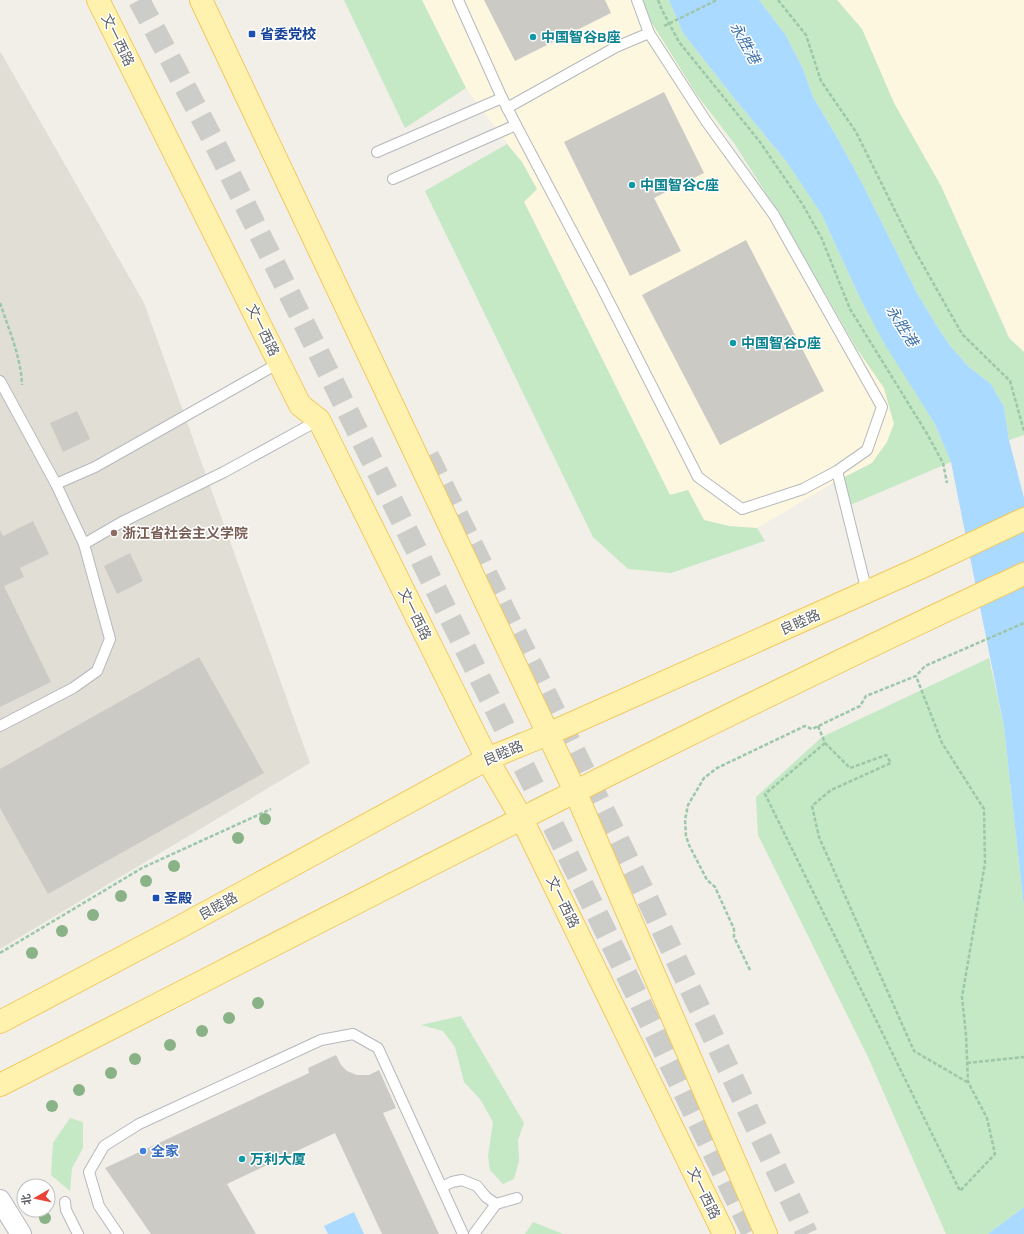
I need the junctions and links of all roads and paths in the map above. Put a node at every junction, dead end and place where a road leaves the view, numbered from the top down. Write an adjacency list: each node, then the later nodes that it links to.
1 (98, 0): 16 (main road, 文一西路)
2 (200, 0): 32 (main road)
3 (458, 0): 10 (lane)
4 (637, 0): 9 (lane)
5 (658, 0): 22 (path)
6 (717, 0): 8 (path)
7 (778, 0): 20 (path)
8 (677, 19)
9 (649, 33): 11 (lane); 21 (lane)
10 (502, 98): 11 (lane); 13 (lane)
11 (507, 108): 12 (lane)
12 (516, 125): 14 (lane); 21 (lane)
13 (377, 152)
14 (393, 179)
15 (0, 303): 18 (path)
16 (279, 363): 19 (main road, 文一西路); 23 (lane)
17 (0, 381): 18 (lane)
18 (10, 398): 23 (lane)
19 (319, 420): 25 (lane); 34 (main road, 文一西路)
20 (1024, 431)
21 (837, 471): 27 (lane)
22 (947, 483)
23 (56, 484): 25 (lane)
24 (1024, 519): 27 (main road, 良睦路)
25 (84, 544): 30 (lane)
26 (1024, 574): 35 (main road)
27 (867, 592): 32 (main road, 良睦路)
28 (1024, 623): 29 (path)
29 (916, 676): 31 (path); 42 (path)
30 (0, 726)
31 (818, 726): 33 (path); 39 (path)
32 (548, 734): 34 (main road, 良睦路); 35 (main road)
33 (825, 743): 43 (path); 43 (path)
34 (487, 759): 37 (main road, 文一西路); 40 (main road, 良睦路)
35 (575, 791): 37 (main road); 56 (main road)
36 (270, 809): 38 (path)
37 (522, 819): 44 (main road); 55 (main road, 文一西路)
38 (0, 953)
39 (750, 970)
40 (0, 1022)
41 (1024, 1057): 42 (path)
42 (967, 1063): 43 (path)
43 (968, 1082)
44 (0, 1085)
45 (442, 1187): 49 (lane); 52 (lane); 53 (lane)
46 (517, 1198): 49 (lane)
47 (0, 1200): 50 (street)
48 (65, 1202): 51 (lane)
49 (496, 1204): 54 (lane)
50 (21, 1234)
51 (78, 1234)
52 (118, 1234)
53 (463, 1234)
54 (474, 1234)
55 (724, 1234)
56 (766, 1234)

